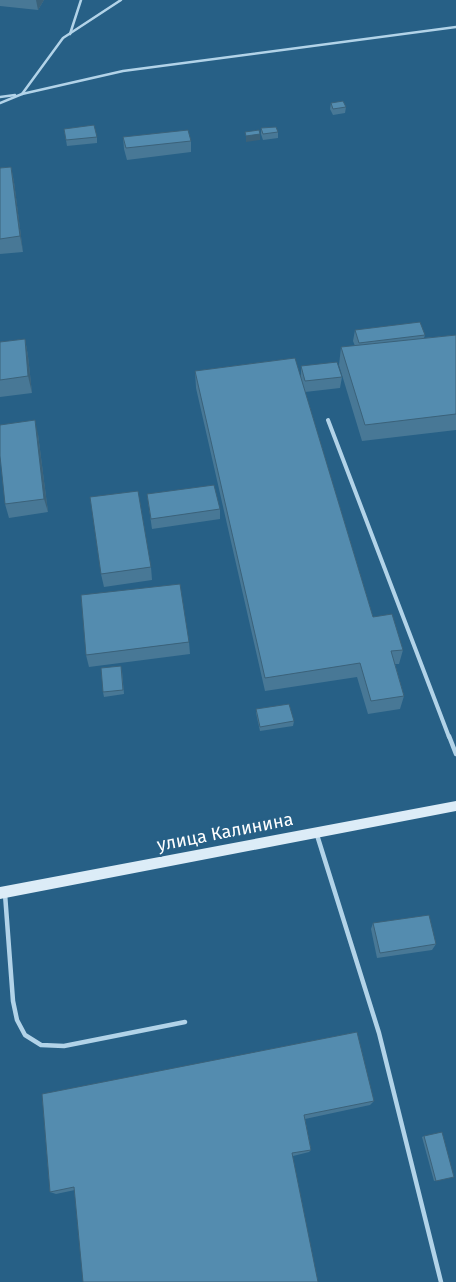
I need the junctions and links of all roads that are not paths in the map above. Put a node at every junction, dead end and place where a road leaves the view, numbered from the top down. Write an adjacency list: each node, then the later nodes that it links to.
1 (81, 0): 4 (lane)
2 (121, 0): 4 (lane)
3 (456, 27): 5 (lane)
4 (70, 34): 5 (lane)
5 (22, 94): 6 (lane); 7 (lane)
6 (0, 97)
7 (0, 103)
8 (328, 420): 9 (lane)
9 (456, 754)
10 (456, 806): 11 (main road, улица Калинина)
11 (317, 833): 12 (main road, улица Калинина); 14 (lane)
12 (2, 892): 13 (lane)
13 (186, 1022)
14 (441, 1282)

